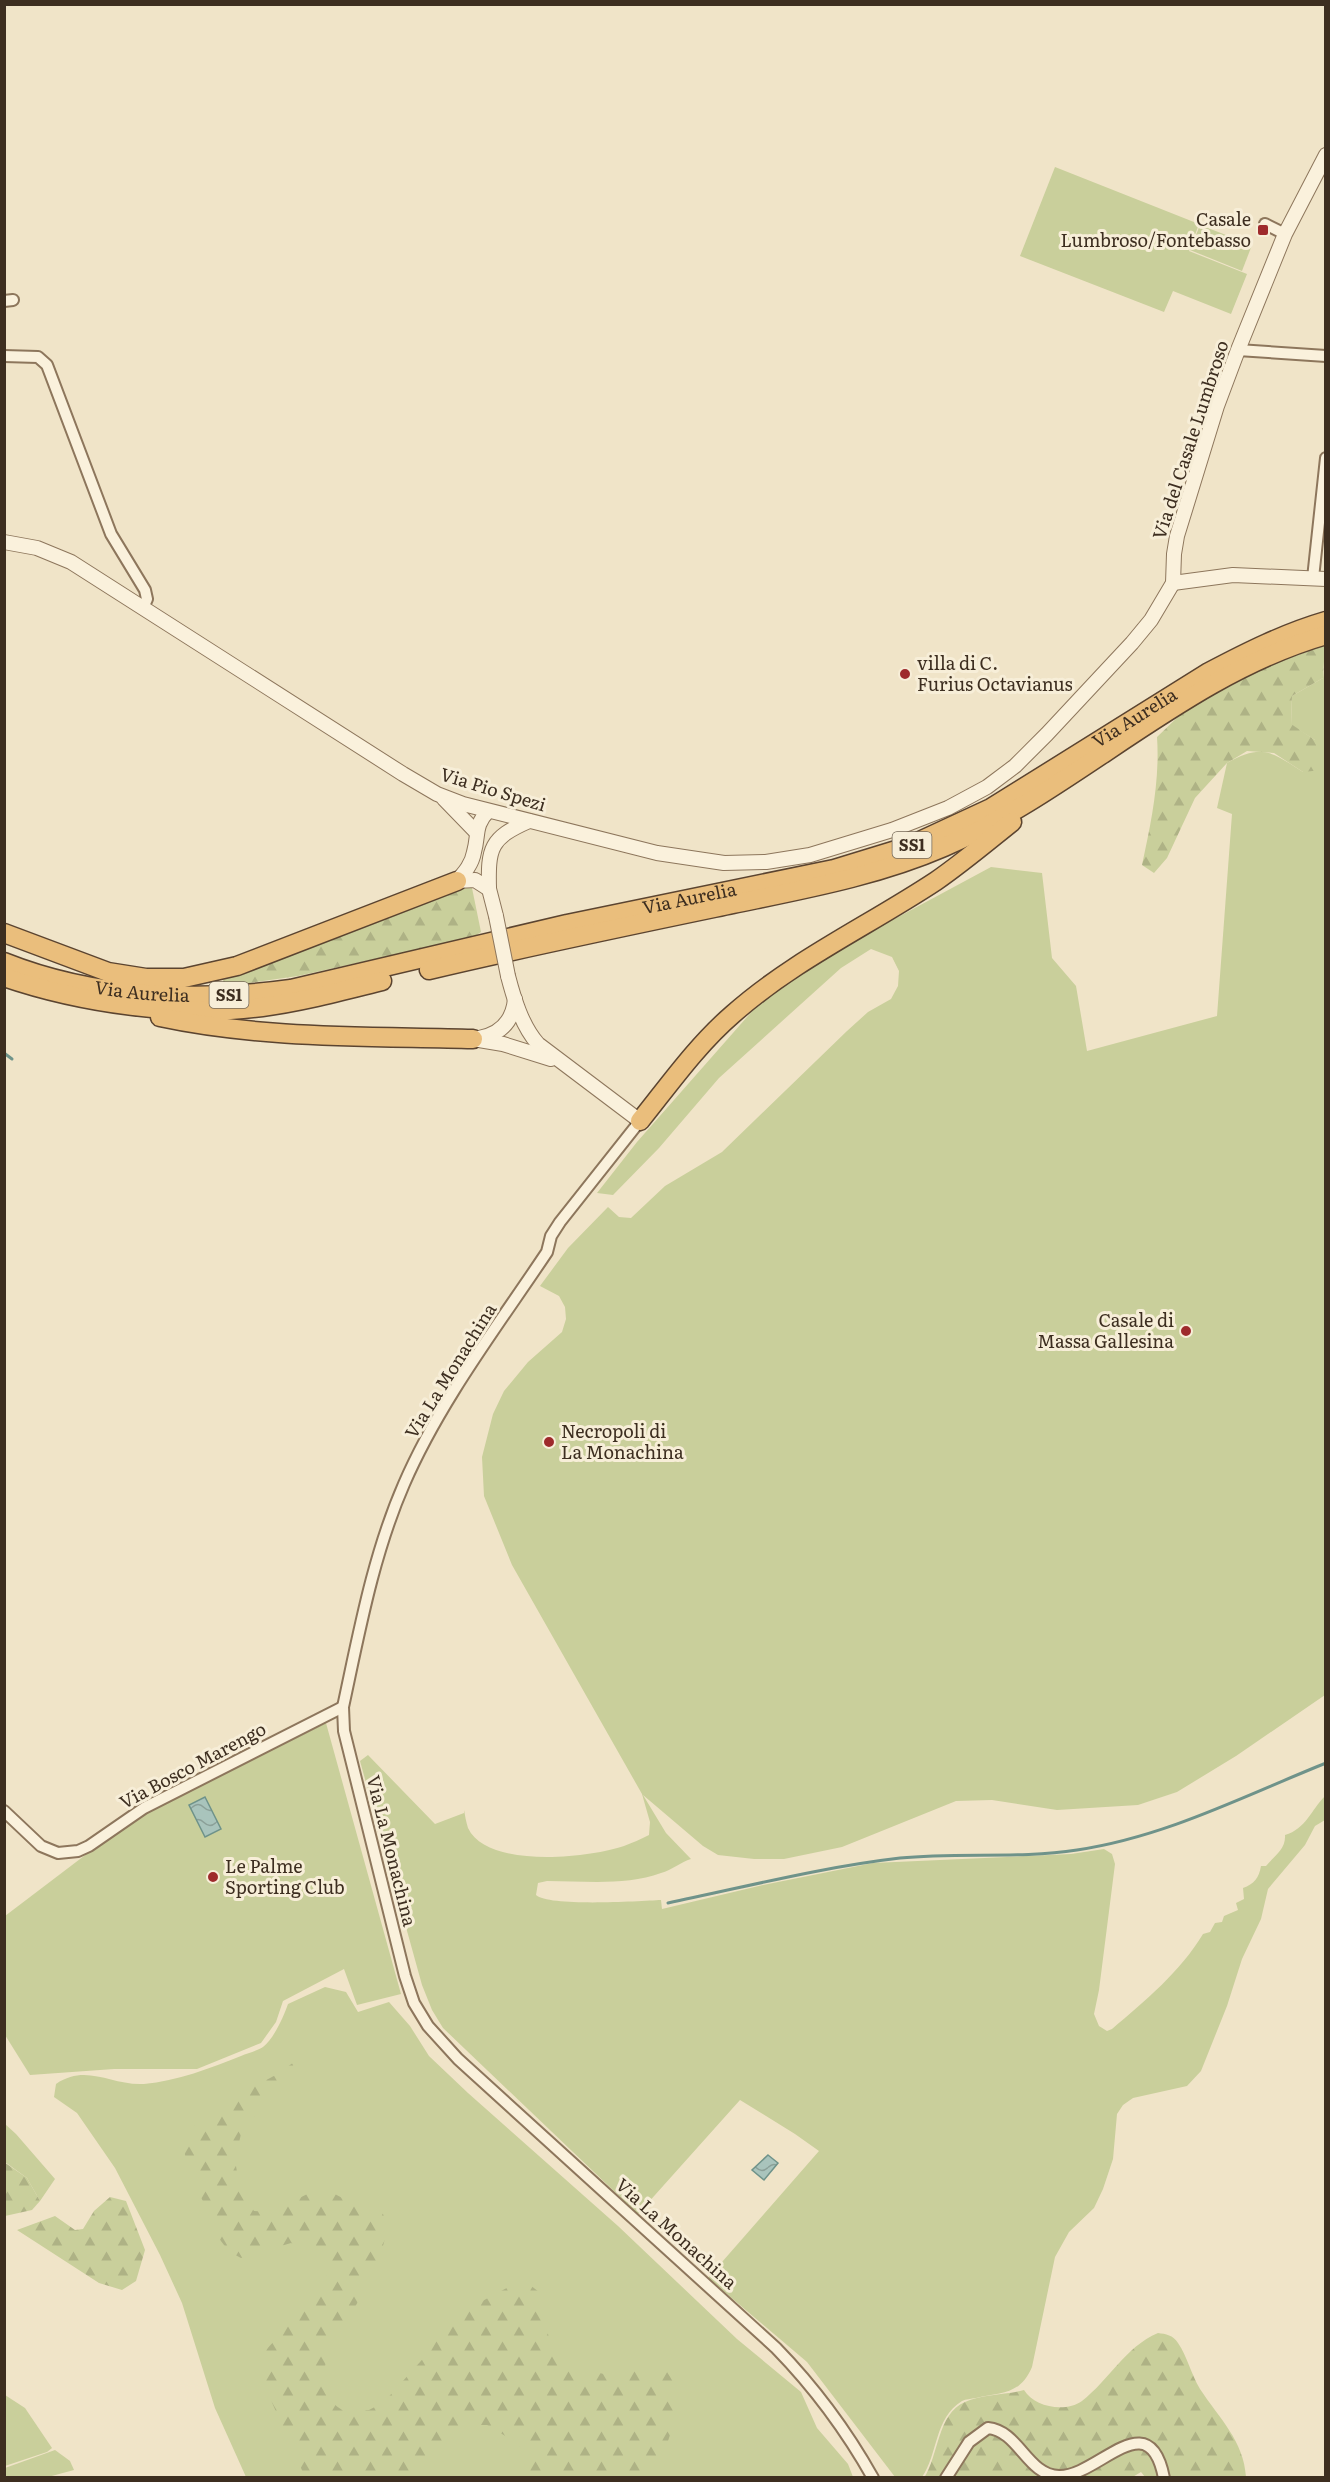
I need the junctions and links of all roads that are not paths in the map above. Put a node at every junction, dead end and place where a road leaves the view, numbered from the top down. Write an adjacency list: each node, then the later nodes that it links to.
1 (1326, 155): 3 (street, Via del Casale Lumbroso)
2 (1265, 225): 3 (street)
3 (1285, 234): 4 (street, Via del Casale Lumbroso)
4 (1238, 350): 6 (street); 10 (street, Via del Casale Lumbroso)
5 (4, 356): 11 (street)
6 (1326, 356)
7 (1326, 458): 9 (street)
8 (4, 542): 11 (street, Via Pio Spezi)
9 (1319, 578): 10 (street)
10 (1173, 583): 17 (street, Via Pio Spezi)
11 (143, 608): 15 (street, Via Pio Spezi)
12 (1326, 621): 23 (highway, Via Aurelia / SS1)
13 (1326, 635): 14 (highway, Via Aurelia / SS1)
14 (1062, 780): 26 (highway, Via Aurelia / SS1); 29 (highway)
15 (437, 794): 16 (street, Via Pio Spezi); 18 (street)
16 (493, 812): 17 (street, Via Pio Spezi); 18 (street); 19 (street)
17 (530, 821): 19 (street)
18 (476, 838): 20 (street); 21 (street)
19 (498, 838): 21 (street)
20 (457, 881): 21 (street); 22 (highway)
21 (489, 889): 25 (street, bridge)
22 (4, 933)
23 (4, 962)
24 (4, 977): 26 (highway, Via Aurelia / SS1)
25 (515, 999): 27 (street); 28 (street)
26 (94, 1000): 27 (highway)
27 (473, 1039): 28 (street)
28 (561, 1063): 29 (street)
29 (640, 1121): 30 (street, Via La Monachina)
30 (343, 1707): 31 (street, Via Bosco Marengo); 32 (street, Via La Monachina)
31 (4, 1810)
32 (873, 2478)
33 (946, 2478): 34 (street)
34 (1164, 2478)

